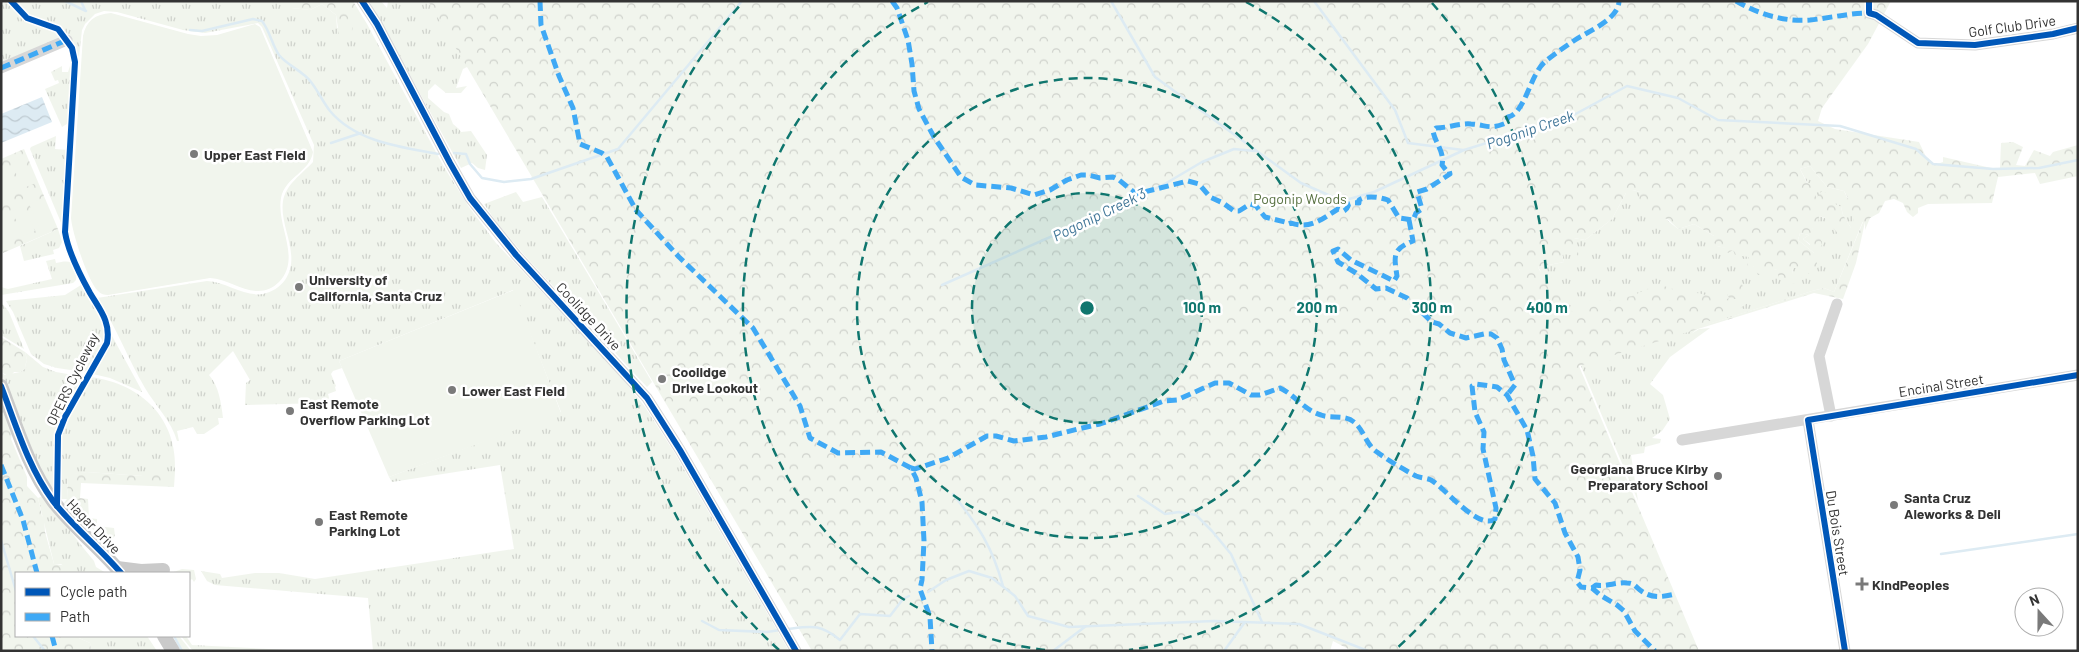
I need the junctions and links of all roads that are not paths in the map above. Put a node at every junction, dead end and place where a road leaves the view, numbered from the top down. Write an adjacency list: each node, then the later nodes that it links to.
1 (362, 1): 16 (street, Coolidge Drive)
2 (1869, 13): 3 (street, Golf Club Drive)
3 (2078, 28)
4 (67, 40): 5 (street)
5 (1, 68)
6 (1837, 304): 9 (street)
7 (2078, 375): 9 (street, Encinal Street)
8 (1, 386): 12 (main road, Hagar Drive)
9 (1831, 416): 10 (street, Encinal Street)
10 (1808, 420): 11 (street, Encinal Street); 17 (street, Du Bois Street)
11 (1682, 440)
12 (119, 571): 13 (main road)
13 (160, 572)
14 (165, 637): 15 (main road)
15 (173, 651)
16 (796, 651)
17 (1845, 651)

